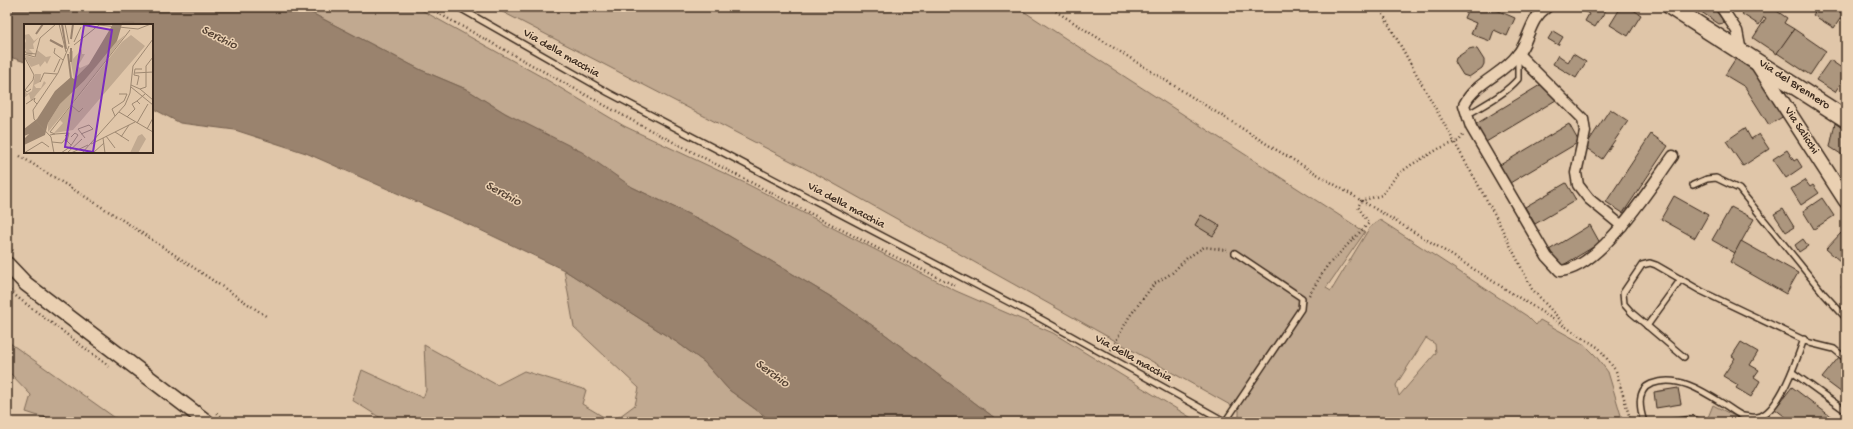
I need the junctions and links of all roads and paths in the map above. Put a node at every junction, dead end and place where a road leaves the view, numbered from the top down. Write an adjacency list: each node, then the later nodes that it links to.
1 (427, 7): 21 (path)
2 (458, 7): 39 (lane, Via della macchia)
3 (1048, 7): 18 (path)
4 (1379, 7): 14 (path)
5 (1547, 7): 9 (street)
6 (1671, 7): 8 (main road, Via del Brennero)
7 (1721, 7): 8 (street)
8 (1741, 52): 10 (main road, Via del Brennero)
9 (1518, 54): 11 (street); 11 (lane); 20 (street)
10 (1756, 61): 12 (main road, Via del Brennero); 19 (main road, Via Salicchi)
11 (1467, 115): 13 (street)
12 (1846, 119)
13 (1471, 127): 14 (path); 20 (street)
14 (1455, 142): 18 (path); 30 (path)
15 (20, 156): 27 (path)
16 (1674, 156): 20 (street)
17 (1693, 186): 28 (lane)
18 (1361, 201): 26 (path); 30 (path)
19 (1846, 201)
20 (1622, 226)
21 (875, 247)
22 (1235, 253): 26 (lane); 32 (path)
23 (7, 264): 38 (main road)
24 (1680, 279): 29 (lane); 29 (lane); 31 (lane)
25 (7, 288): 35 (path)
26 (1301, 309): 39 (lane)
27 (266, 316)
28 (1846, 318)
29 (1648, 326): 33 (lane)
30 (1567, 328): 40 (path)
31 (1804, 340): 34 (lane); 36 (lane)
32 (1116, 341)
33 (1684, 357)
34 (1846, 359)
35 (116, 371)
36 (1792, 372): 37 (lane); 41 (lane)
37 (1846, 411)
38 (207, 422)
39 (1226, 422)
40 (1631, 422)
41 (1644, 422)
42 (1671, 422): 43 (lane)
43 (1700, 422)

